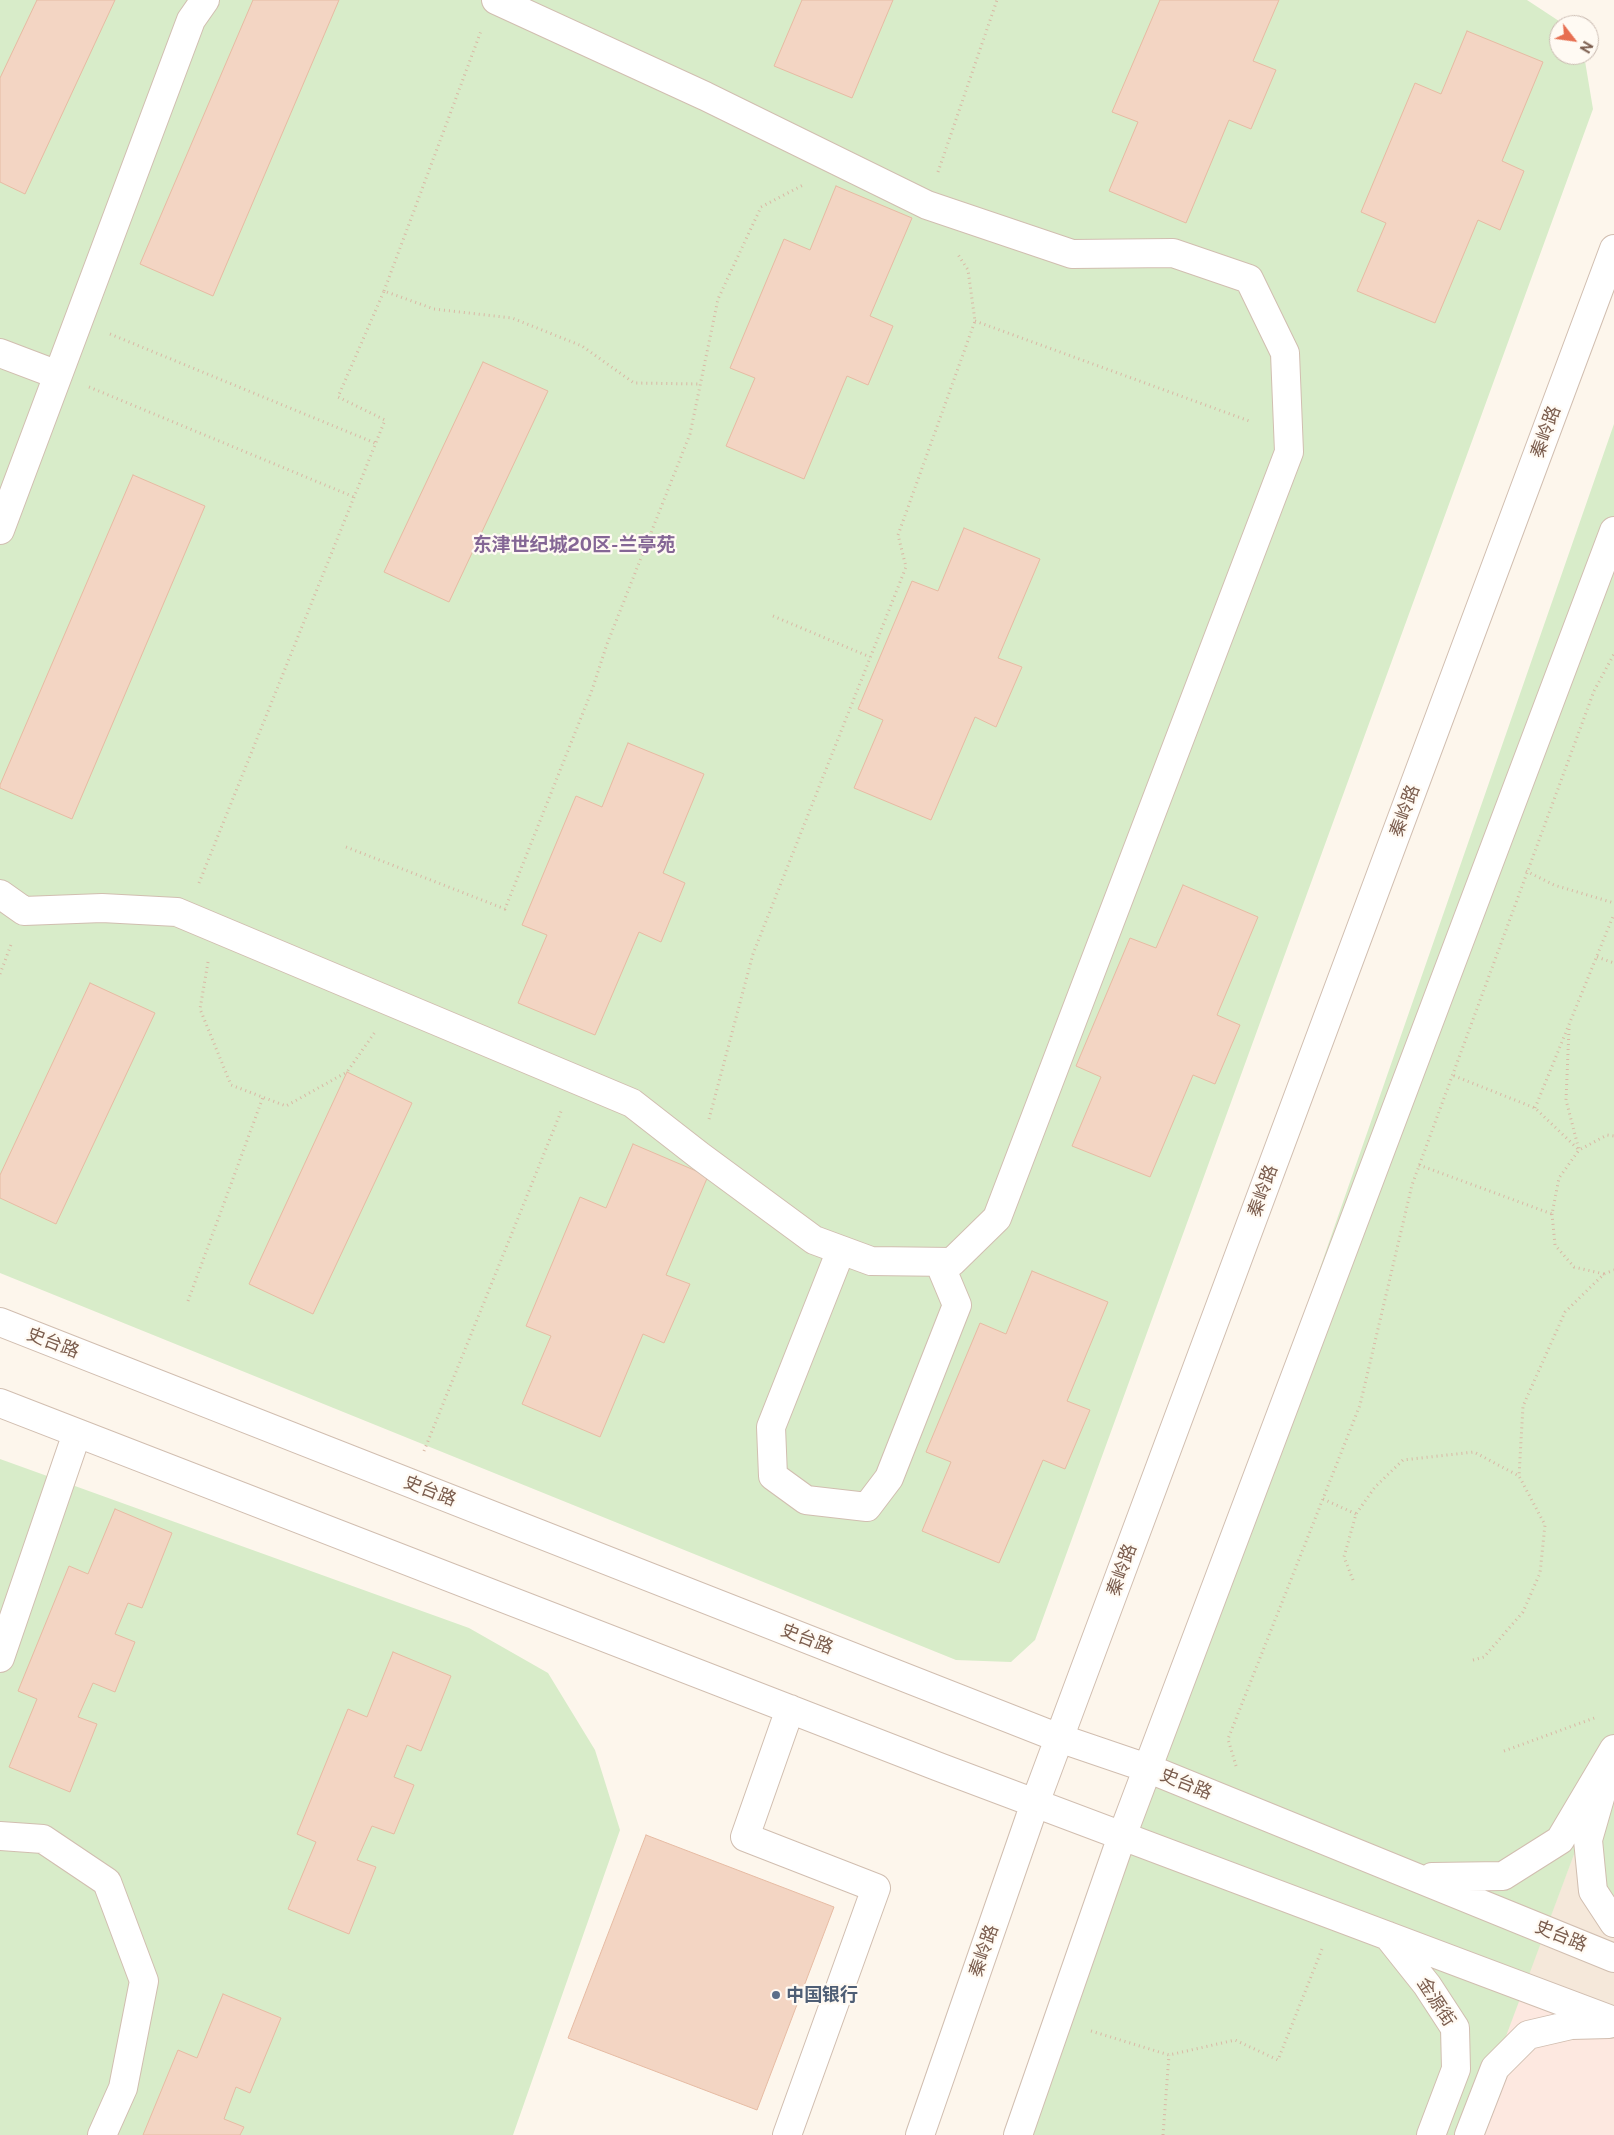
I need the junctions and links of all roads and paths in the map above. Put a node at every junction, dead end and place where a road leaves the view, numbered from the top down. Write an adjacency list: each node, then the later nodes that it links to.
1 (205, 0): 9 (street)
2 (496, 0): 5 (street)
3 (997, 0): 6 (path)
4 (483, 27): 8 (path)
5 (843, 164): 6 (street); 13 (path)
6 (927, 205): 10 (path); 14 (street)
7 (1614, 249): 60 (street, 秦岭路)
8 (384, 291): 13 (path); 15 (path)
9 (78, 321): 12 (street); 15 (path)
10 (974, 321): 14 (path); 21 (path)
11 (0, 353): 12 (street)
12 (58, 375): 16 (path); 17 (street)
13 (700, 384): 22 (path)
14 (1288, 435): 44 (street)
15 (376, 443): 16 (path)
16 (354, 497): 28 (path)
17 (0, 530)
18 (1614, 531): 23 (street)
19 (773, 616): 21 (path)
20 (1614, 654): 24 (path)
21 (870, 657): 40 (path)
22 (346, 847)
23 (1492, 854): 24 (path); 64 (street)
24 (1526, 871): 26 (path); 34 (path)
25 (0, 894): 28 (street)
26 (1614, 903)
27 (1614, 914): 30 (path)
28 (186, 916): 29 (street)
29 (214, 927): 32 (street); 36 (path)
30 (1597, 957): 31 (path); 33 (path)
31 (1614, 964)
32 (395, 1004): 35 (street); 36 (path)
33 (1569, 1025): 37 (path); 39 (path)
34 (1452, 1075): 37 (path); 41 (path)
35 (575, 1079): 40 (street); 52 (path)
36 (263, 1097): 47 (path)
37 (1535, 1108): 39 (path)
38 (1614, 1136): 39 (path)
39 (1579, 1150): 42 (path)
40 (700, 1156): 43 (street)
41 (1418, 1165): 42 (path); 53 (path)
42 (1552, 1214): 46 (path)
43 (841, 1250): 44 (street); 44 (street)
44 (939, 1262)
45 (1614, 1270): 46 (path)
46 (1604, 1274): 51 (path)
47 (188, 1301)
48 (0, 1322): 52 (street, 史台路)
49 (0, 1403): 50 (street)
50 (78, 1433): 56 (street); 58 (street)
51 (1519, 1476): 54 (path); 57 (path)
52 (411, 1484): 60 (street, 史台路)
53 (1323, 1499): 54 (path); 63 (path)
54 (1356, 1514): 55 (path)
55 (1353, 1580)
56 (0, 1658)
57 (1473, 1660)
58 (790, 1709): 65 (street); 77 (street)
59 (1605, 1714): 62 (path)
60 (1059, 1738): 64 (street, 史台路); 65 (street, 秦岭路)
61 (1614, 1749): 68 (street); 70 (street)
62 (1504, 1751)
63 (1236, 1767)
64 (1147, 1768): 67 (street); 68 (street, 史台路)
65 (1035, 1803): 67 (street); 78 (street, 秦岭路)
66 (0, 1836): 76 (street)
67 (1122, 1836): 69 (street); 73 (street)
68 (1420, 1878): 72 (street, 史台路)
69 (1336, 1916): 71 (street); 75 (path)
70 (1614, 1923)
71 (1387, 1935): 74 (street); 81 (street, 金源街)
72 (1614, 1958)
73 (1058, 2021): 75 (path); 79 (street)
74 (1614, 2022): 82 (street)
75 (1169, 2055): 80 (path)
76 (102, 2135)
77 (787, 2135)
78 (920, 2135)
79 (1018, 2135)
80 (1163, 2135)
81 (1430, 2135)
82 (1468, 2135)

